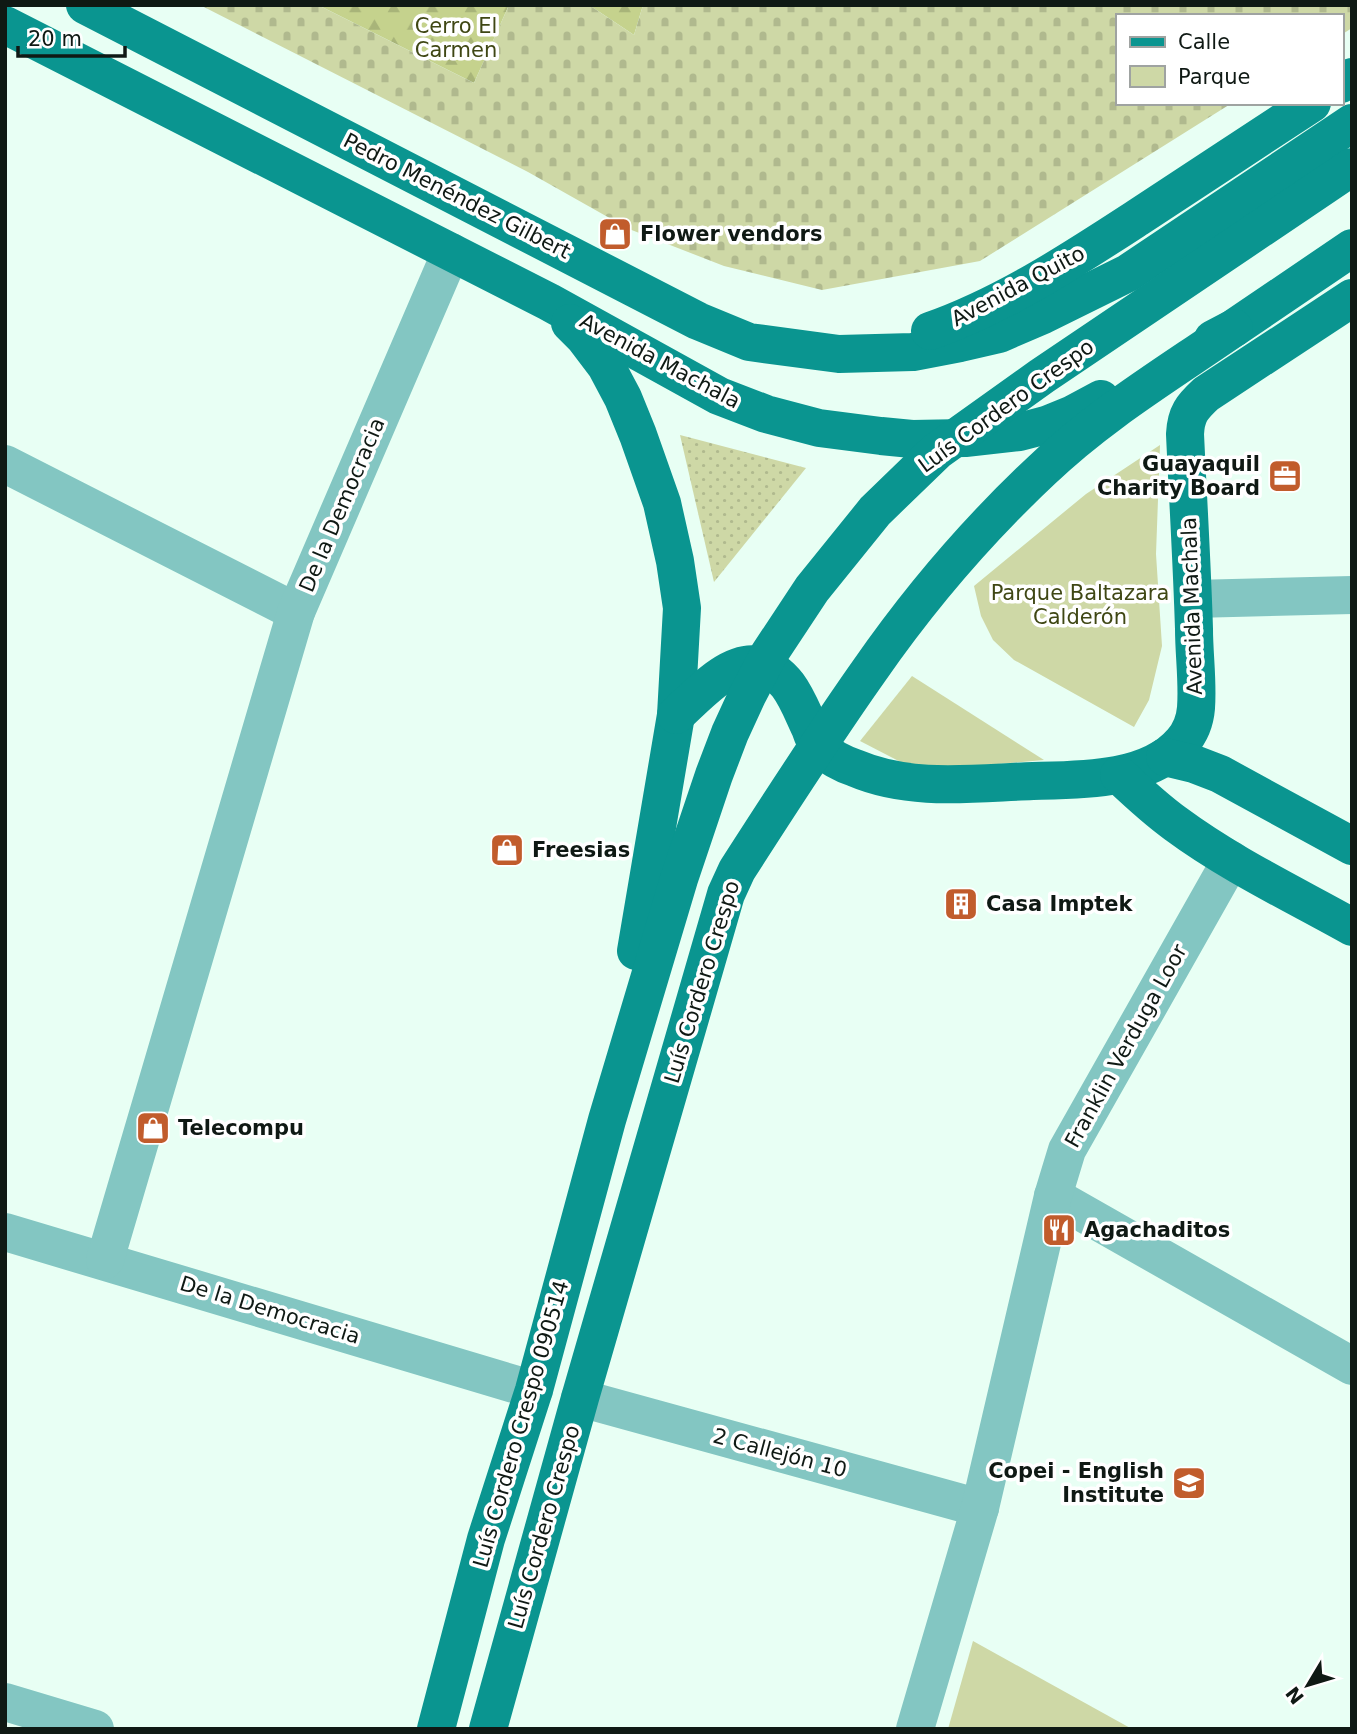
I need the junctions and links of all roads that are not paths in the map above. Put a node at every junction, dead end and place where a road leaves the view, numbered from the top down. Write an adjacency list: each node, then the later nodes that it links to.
1 (85, 5): 11 (main road, Pedro Menéndez Gilbert)
2 (5, 25): 7 (main road)
3 (1309, 105): 11 (main road, Avenida Quito)
4 (1352, 123): 11 (main road, Avenida Quito)
5 (1352, 167): 23 (main road, Luís Cordero Crespo)
6 (1352, 248): 10 (main road, Avenida Machala)
7 (451, 252): 9 (main road); 15 (street, De la Democracia)
8 (1352, 298): 14 (main road, Avenida Machala)
9 (549, 302): 10 (main road, Avenida Machala); 16 (main road)
10 (1234, 328): 17 (main road, Luís Cordero Crespo)
11 (839, 354)
12 (5, 464): 15 (street, De la Democracia)
13 (1352, 596): 14 (street)
14 (1193, 599): 18 (main road, Avenida Machala)
15 (296, 612): 26 (street)
16 (676, 715): 17 (main road); 23 (main road)
17 (818, 746): 19 (main road, Avenida Machala); 29 (main road, Luís Cordero Crespo)
18 (1165, 757): 19 (main road, Avenida Machala); 20 (main road)
19 (1119, 775): 21 (main road)
20 (1352, 846)
21 (1231, 860): 22 (main road); 24 (street, Franklin Verduga Loor)
22 (1352, 927)
23 (607, 1120): 28 (main road, Luís Cordero Crespo 090514)
24 (1054, 1196): 27 (street); 30 (street, Franklin Verduga Loor)
25 (5, 1232): 26 (street, De la Democracia)
26 (105, 1260): 28 (street, De la Democracia)
27 (1352, 1366)
28 (534, 1390): 33 (main road, Luís Cordero Crespo 090514)
29 (580, 1398): 30 (street, 2 Callejón 10); 34 (main road, Luís Cordero Crespo)
30 (980, 1508): 35 (street, Franklin Verduga Loor)
31 (5, 1702): 32 (street)
32 (95, 1729)
33 (436, 1729)
34 (488, 1729)
35 (915, 1729)

